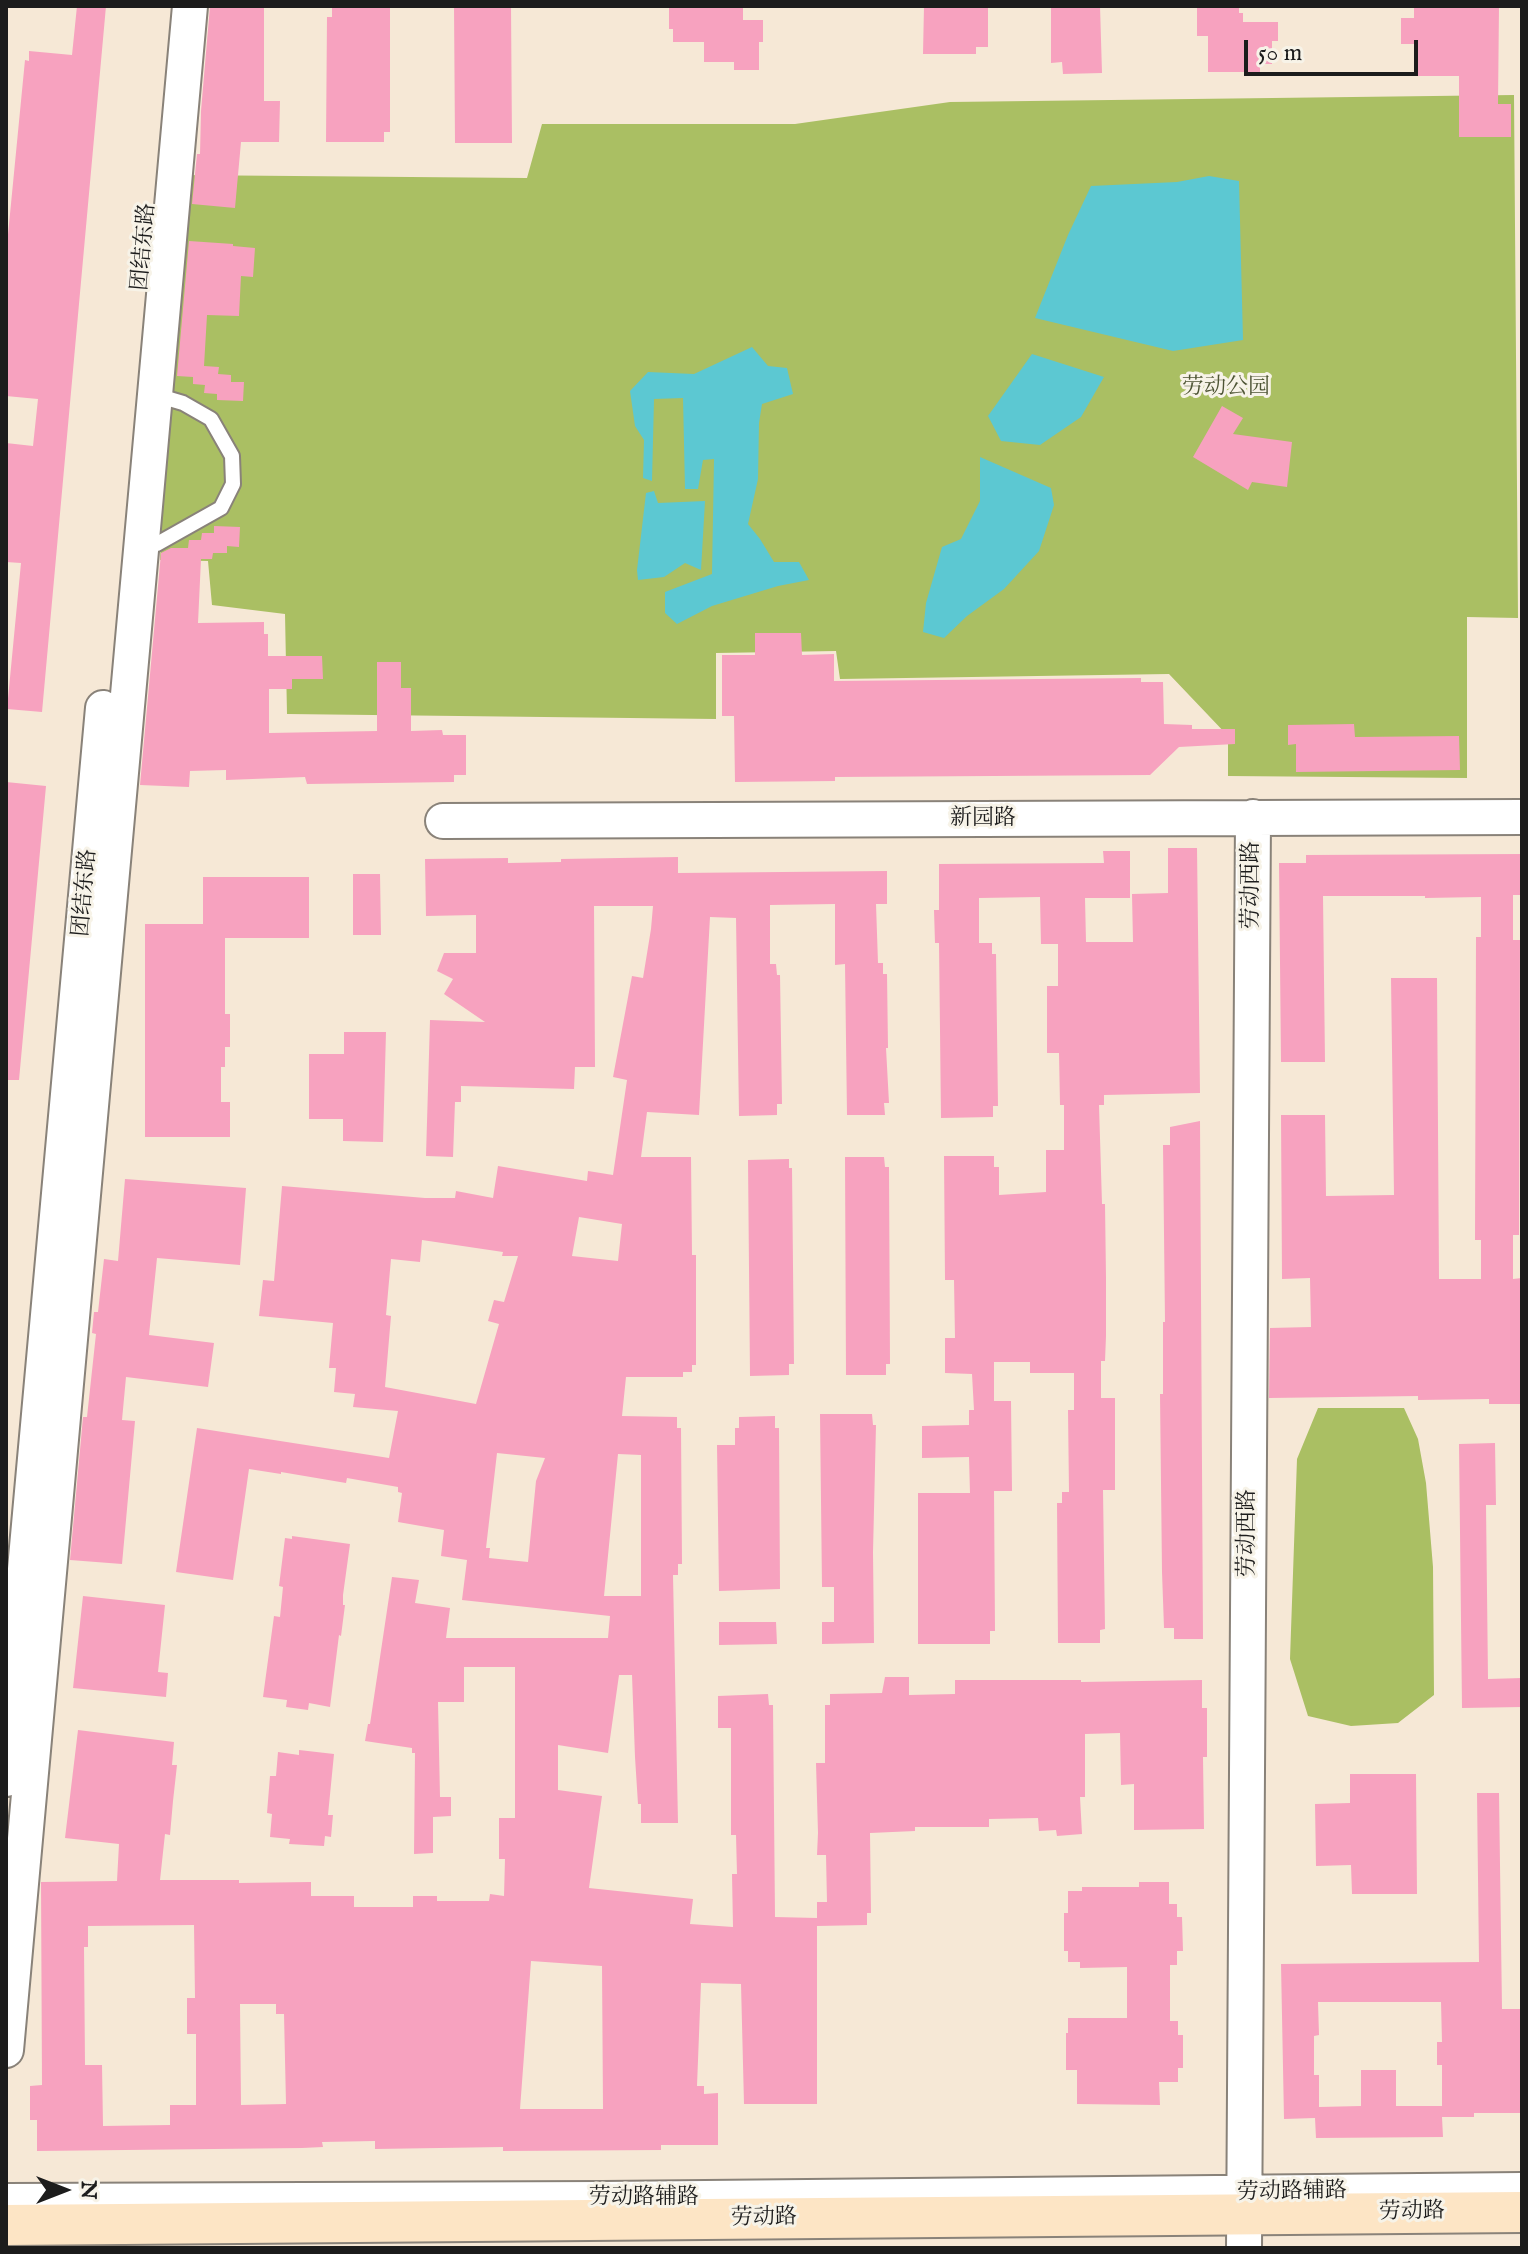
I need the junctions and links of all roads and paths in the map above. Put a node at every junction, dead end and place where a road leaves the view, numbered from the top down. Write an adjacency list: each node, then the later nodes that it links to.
1 (167, 6): 8 (street, 团结东路)
2 (190, 6): 3 (street)
3 (155, 395): 4 (street); 4 (lane)
4 (141, 547): 9 (street)
5 (1253, 817): 6 (street, 新园路); 7 (street, 新园路); 15 (street, 劳动西路)
6 (1522, 817)
7 (443, 821)
8 (6, 1779)
9 (6, 2050)
10 (1522, 2190): 15 (street, 劳动路辅路)
11 (6, 2201): 13 (street)
12 (1522, 2212): 15 (main road, 劳动路)
13 (196, 2224): 14 (main road, 劳动路); 15 (main road, 劳动路)
14 (6, 2225)
15 (1244, 2225): 16 (main road, 劳动路); 17 (main road, 劳动路)
16 (1522, 2240)
17 (433, 2248)

